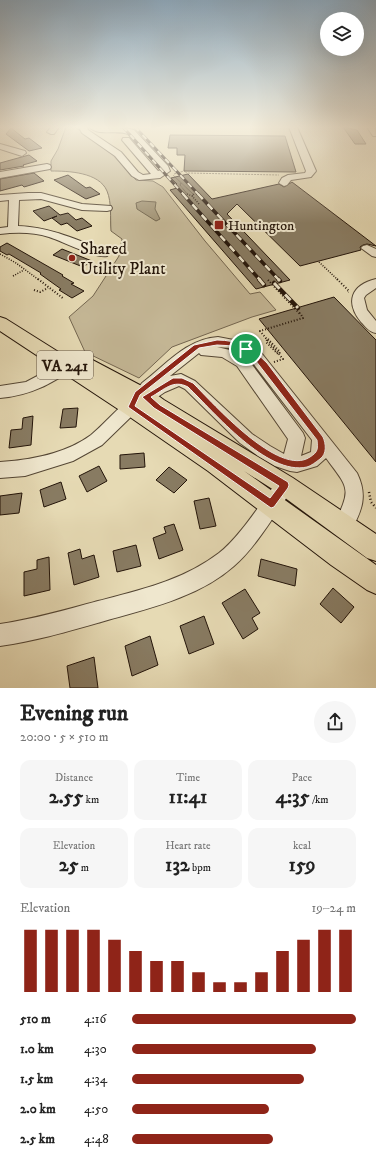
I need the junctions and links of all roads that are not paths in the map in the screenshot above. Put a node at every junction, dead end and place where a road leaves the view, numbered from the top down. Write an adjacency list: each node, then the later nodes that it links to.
1 (122, 159): 2 (street)
2 (143, 159)
3 (306, 159): 6 (street)
4 (47, 167): 5 (street)
5 (0, 175)
6 (288, 182)
7 (14, 197): 8 (street); 9 (street); 10 (street)
8 (0, 198)
9 (107, 208)
10 (13, 228): 11 (street); 12 (street)
11 (0, 231)
12 (103, 254)
13 (376, 283): 16 (street)
14 (0, 311): 18 (main road, VA 241)
15 (0, 323): 18 (main road, VA 241)
16 (376, 329)
17 (187, 355): 20 (street); 21 (street); 22 (street)
18 (72, 363): 19 (street); 20 (main road, VA 241)
19 (0, 392)
20 (138, 399): 22 (street); 23 (street); 24 (main road, VA 241); 25 (main road, VA 241)
21 (320, 439): 22 (street); 26 (street)
22 (290, 464)
23 (0, 470)
24 (285, 485): 25 (street); 26 (main road, VA 241)
25 (271, 504): 28 (main road, VA 241); 29 (street)
26 (344, 525): 27 (main road, VA 241)
27 (376, 549)
28 (376, 581)
29 (0, 635)

